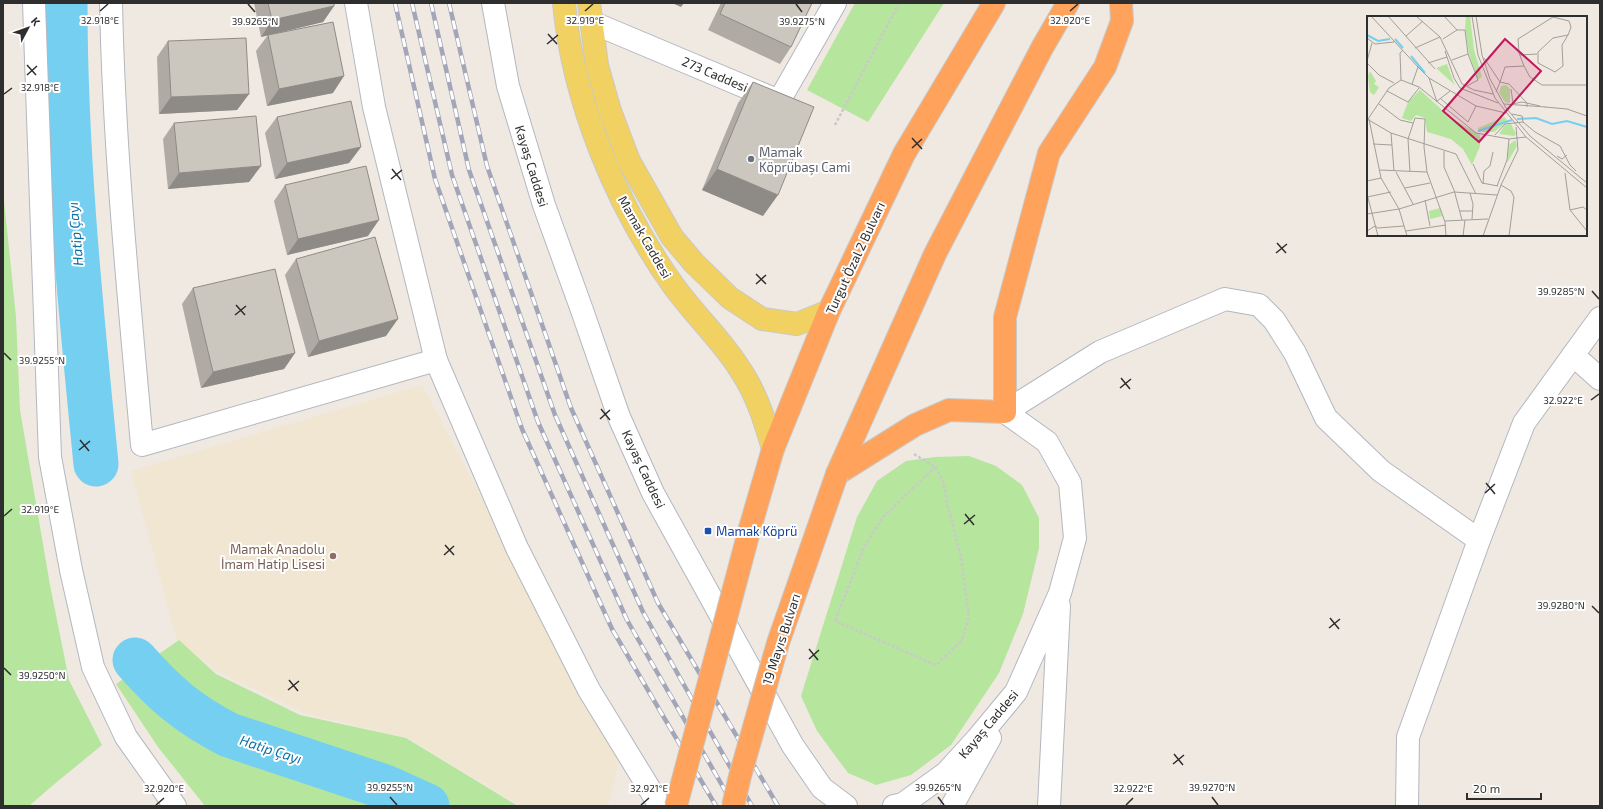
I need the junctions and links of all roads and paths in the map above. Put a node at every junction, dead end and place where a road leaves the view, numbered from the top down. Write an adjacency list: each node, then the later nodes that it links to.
1 (34, 3): 27 (street)
2 (111, 3): 16 (street)
3 (356, 3): 16 (street)
4 (493, 3): 26 (street, Kayaş Caddesi)
5 (564, 3): 20 (main road, Mamak Caddesi)
6 (835, 3): 11 (street, 273 Caddesi)
7 (899, 3): 12 (path)
8 (994, 3): 13 (highway, Turgut Özal 2 Bulvarı)
9 (1068, 3): 22 (highway)
10 (1121, 3): 18 (highway)
11 (590, 13): 13 (main road, Mamak Caddesi)
12 (835, 125)
13 (829, 311): 20 (highway, Turgut Özal 2 Bulvarı)
14 (1600, 318): 15 (street)
15 (1573, 355): 17 (street); 23 (street)
16 (436, 360): 28 (street)
17 (1600, 379)
18 (1005, 412): 19 (highway); 23 (street); 24 (street, Kayaş Caddesi)
19 (889, 440): 21 (path); 22 (highway)
20 (773, 449): 29 (highway, Turgut Özal 2 Bulvarı, bridge)
21 (935, 467): 21 (path)
22 (837, 474): 30 (highway, 19 Mayıs Bulvarı, bridge)
23 (1478, 540): 36 (street)
24 (1060, 593): 25 (street, Kayaş Caddesi); 35 (street, Kayaş Caddesi)
25 (1016, 692): 33 (street, Kayaş Caddesi); 34 (street)
26 (822, 788): 31 (street); 32 (street, Kayaş Caddesi)
27 (175, 806)
28 (660, 806)
29 (676, 806)
30 (733, 806)
31 (834, 806)
32 (846, 806)
33 (894, 806)
34 (952, 806)
35 (1049, 806)
36 (1407, 806)

